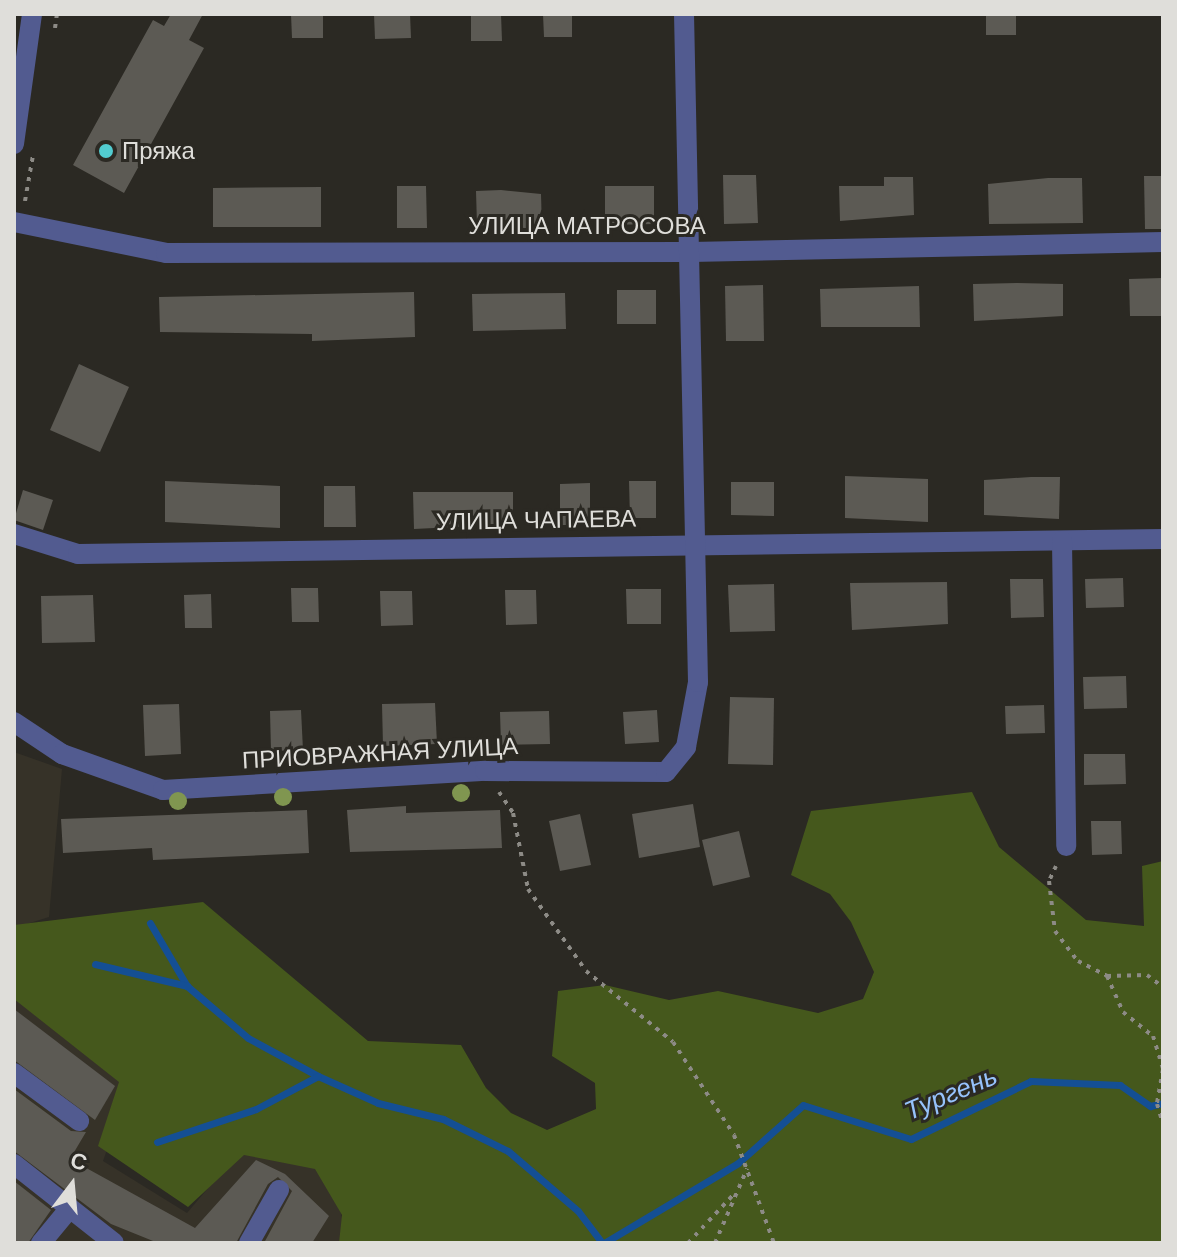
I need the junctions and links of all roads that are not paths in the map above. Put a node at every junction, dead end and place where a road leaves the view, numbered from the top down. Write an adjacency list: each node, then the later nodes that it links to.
1 (32, 14): 3 (street)
2 (684, 14): 7 (street)
3 (22, 44): 4 (street)
4 (14, 144)
5 (14, 222): 7 (street, УЛИЦА МАТРОСОВА)
6 (1163, 242): 7 (street, УЛИЦА МАТРОСОВА)
7 (691, 252): 11 (street)
8 (14, 534): 11 (street, УЛИЦА ЧАПАЕВА)
9 (1163, 539): 10 (street, УЛИЦА ЧАПАЕВА)
10 (1062, 541): 11 (street, УЛИЦА ЧАПАЕВА); 13 (street)
11 (694, 544): 12 (street, ПРИОВРАЖНАЯ УЛИЦА)
12 (14, 722)
13 (1066, 846)
14 (14, 1073): 15 (street)
15 (79, 1121)
16 (14, 1164): 18 (street)
17 (279, 1190): 21 (street)
18 (69, 1209): 19 (street); 20 (street)
19 (41, 1243)
20 (114, 1243)
21 (249, 1243)

